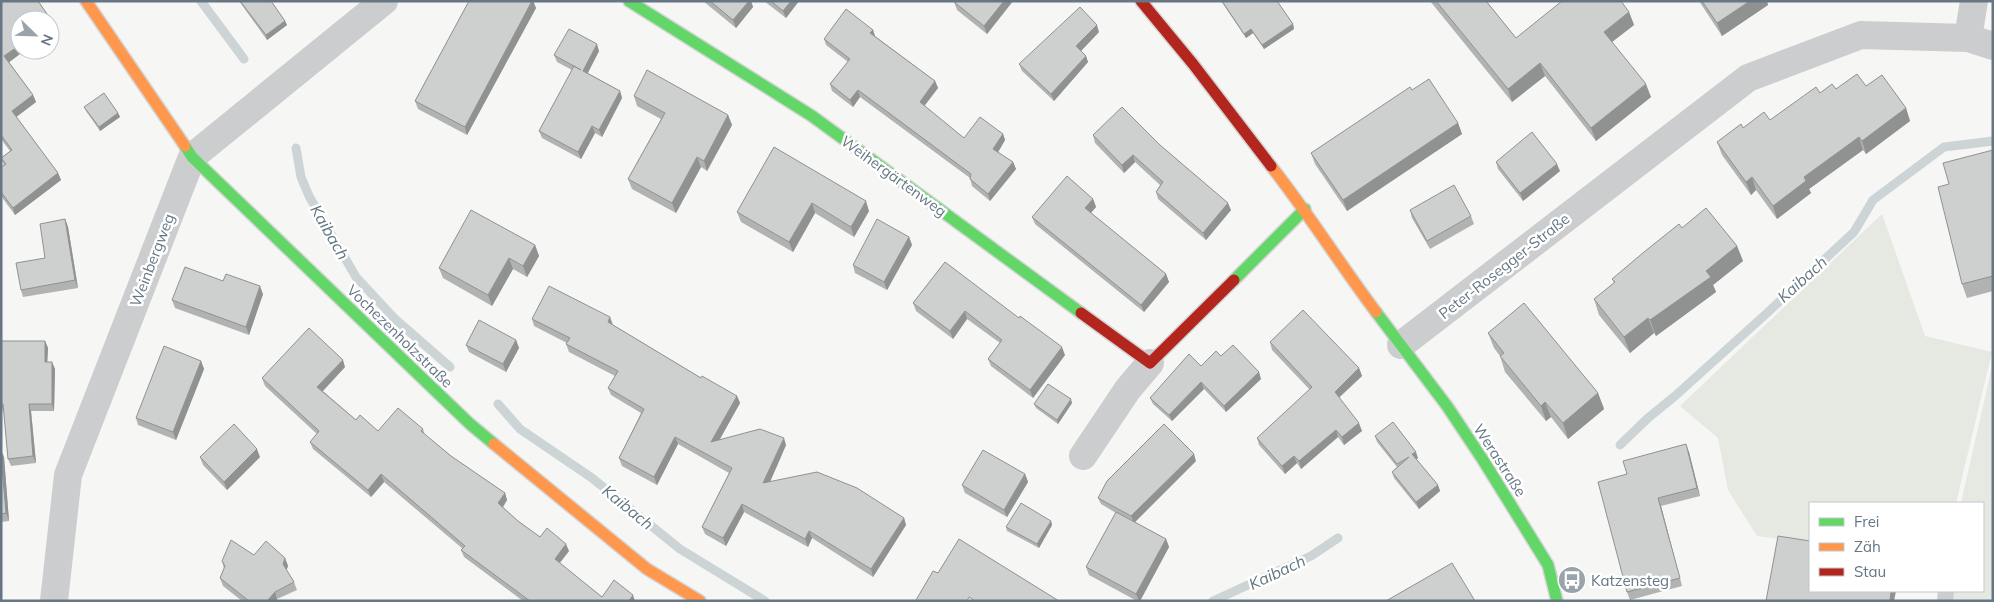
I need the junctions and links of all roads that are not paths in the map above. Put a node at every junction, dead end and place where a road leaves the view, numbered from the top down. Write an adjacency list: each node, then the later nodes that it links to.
1 (86, 1): 7 (street, Vochezenholzstraße)
2 (384, 1): 7 (street, Weinbergweg)
3 (629, 1): 10 (street, Weihergärtenweg)
4 (1141, 1): 8 (street)
5 (1974, 1): 6 (street)
6 (1980, 42): 9 (street, Peter-Rosegger-Straße)
7 (192, 157): 12 (street, Weinbergweg); 13 (street, Vochezenholzstraße)
8 (1305, 210): 9 (street); 10 (street)
9 (1401, 345): 14 (street, Werastraße)
10 (1150, 363): 11 (street)
11 (1083, 456)
12 (54, 601)
13 (700, 601)
14 (1557, 601)

